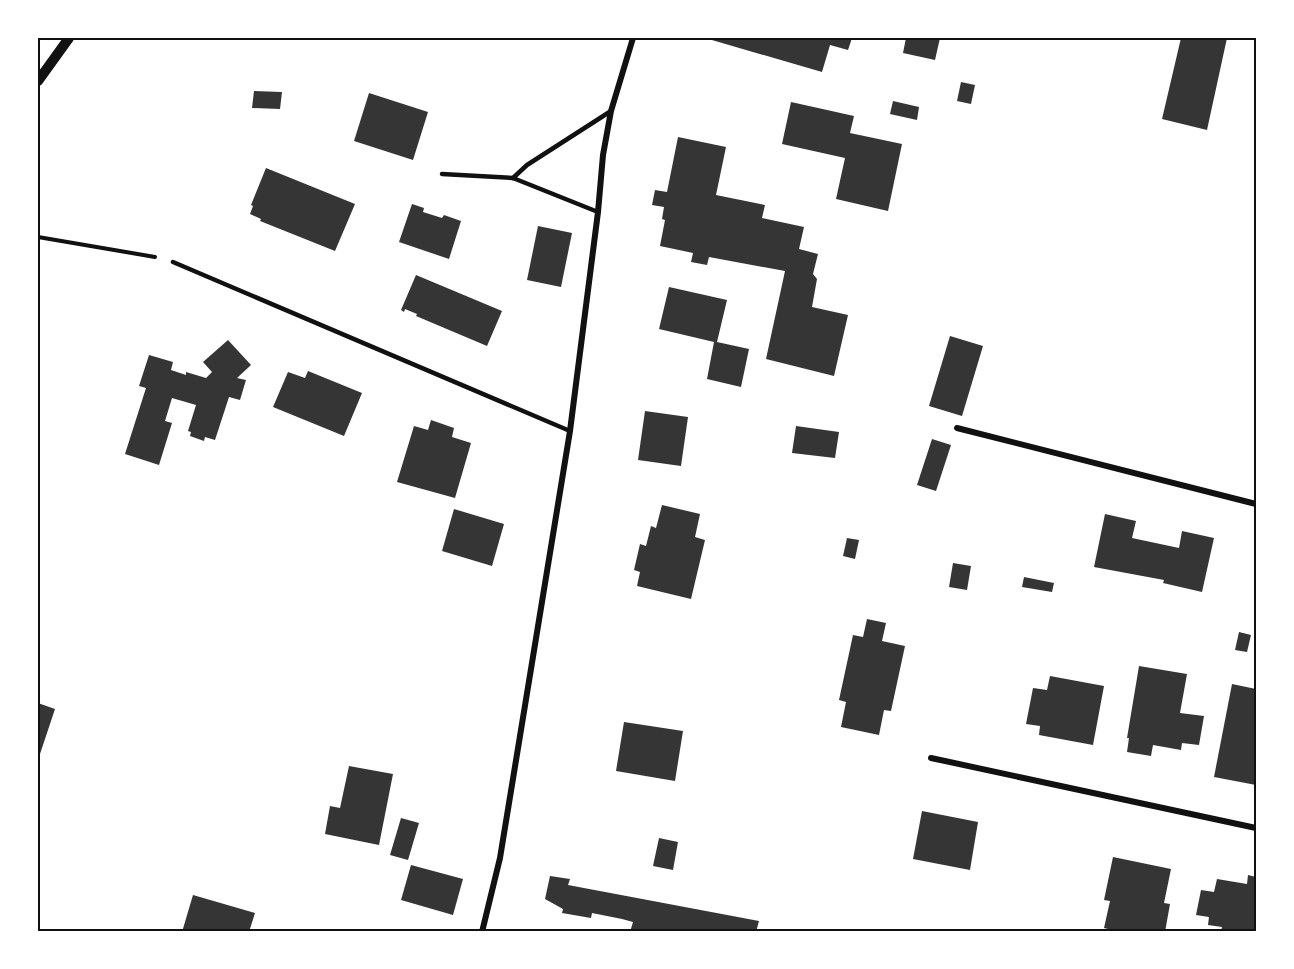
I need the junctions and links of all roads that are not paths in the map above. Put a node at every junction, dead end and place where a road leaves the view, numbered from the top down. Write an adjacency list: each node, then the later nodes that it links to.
1 (69, 38): 3 (street)
2 (633, 38): 4 (street)
3 (38, 81)
4 (611, 111): 6 (lane); 7 (street)
5 (442, 174): 6 (lane)
6 (513, 178): 7 (lane)
7 (598, 212): 10 (street)
8 (173, 262): 10 (lane)
9 (957, 428): 11 (street)
10 (570, 431): 14 (street)
11 (1257, 504)
12 (931, 758): 13 (street)
13 (1257, 828)
14 (482, 932)

